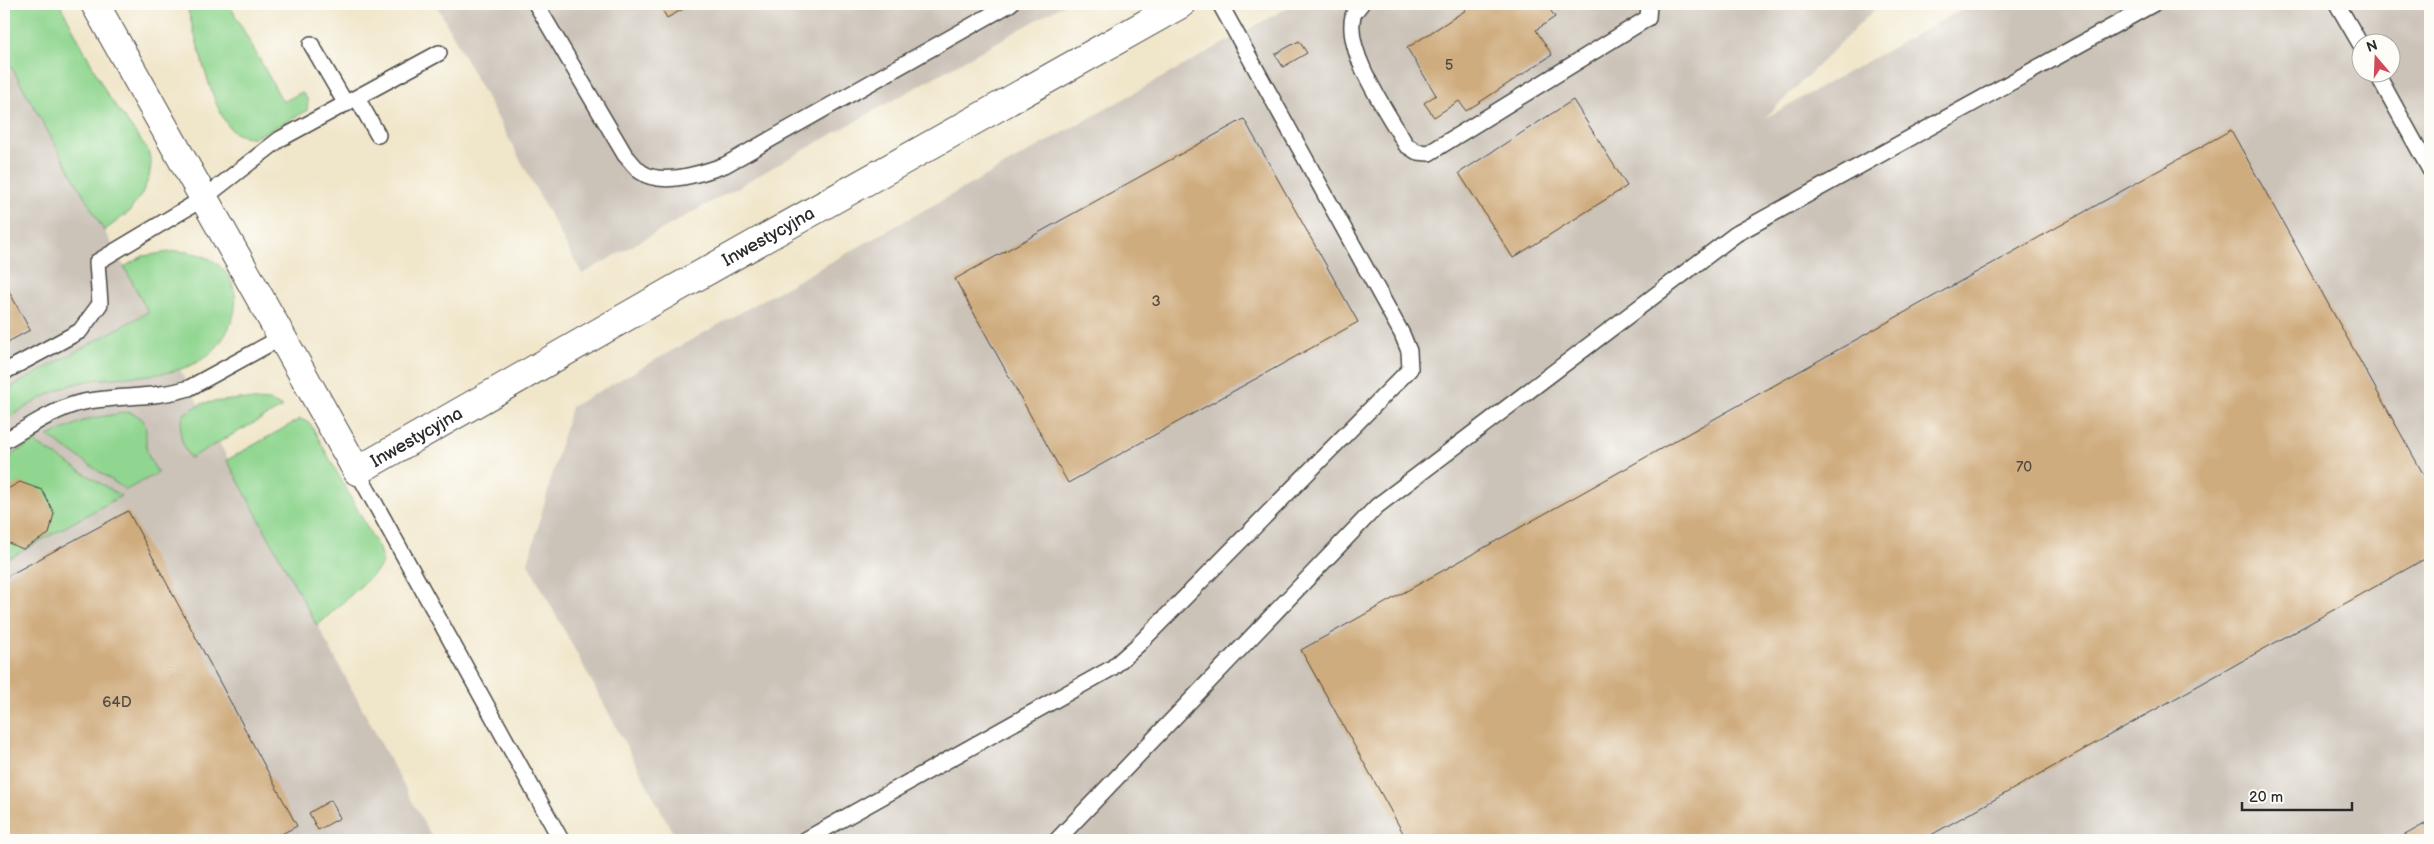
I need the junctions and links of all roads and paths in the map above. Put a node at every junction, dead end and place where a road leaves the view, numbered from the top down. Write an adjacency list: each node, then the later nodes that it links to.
1 (95, 4): 17 (street)
2 (536, 4): 3 (lane)
3 (1010, 4)
4 (1181, 4): 21 (street, Inwestycyjna)
5 (1220, 4): 23 (lane)
6 (1361, 4): 7 (lane)
7 (1648, 4)
8 (2153, 4): 24 (lane)
9 (2337, 4): 10 (lane)
10 (2353, 32)
11 (311, 44): 14 (lane)
12 (439, 53): 14 (lane)
13 (2382, 82): 16 (lane)
14 (352, 101): 15 (lane); 17 (lane)
15 (378, 135)
16 (2430, 170)
17 (204, 198): 18 (street); 19 (lane)
18 (282, 337): 20 (lane); 21 (street)
19 (4, 372)
20 (4, 441)
21 (357, 472): 22 (lane)
22 (561, 840)
23 (805, 840)
24 (1057, 840)

